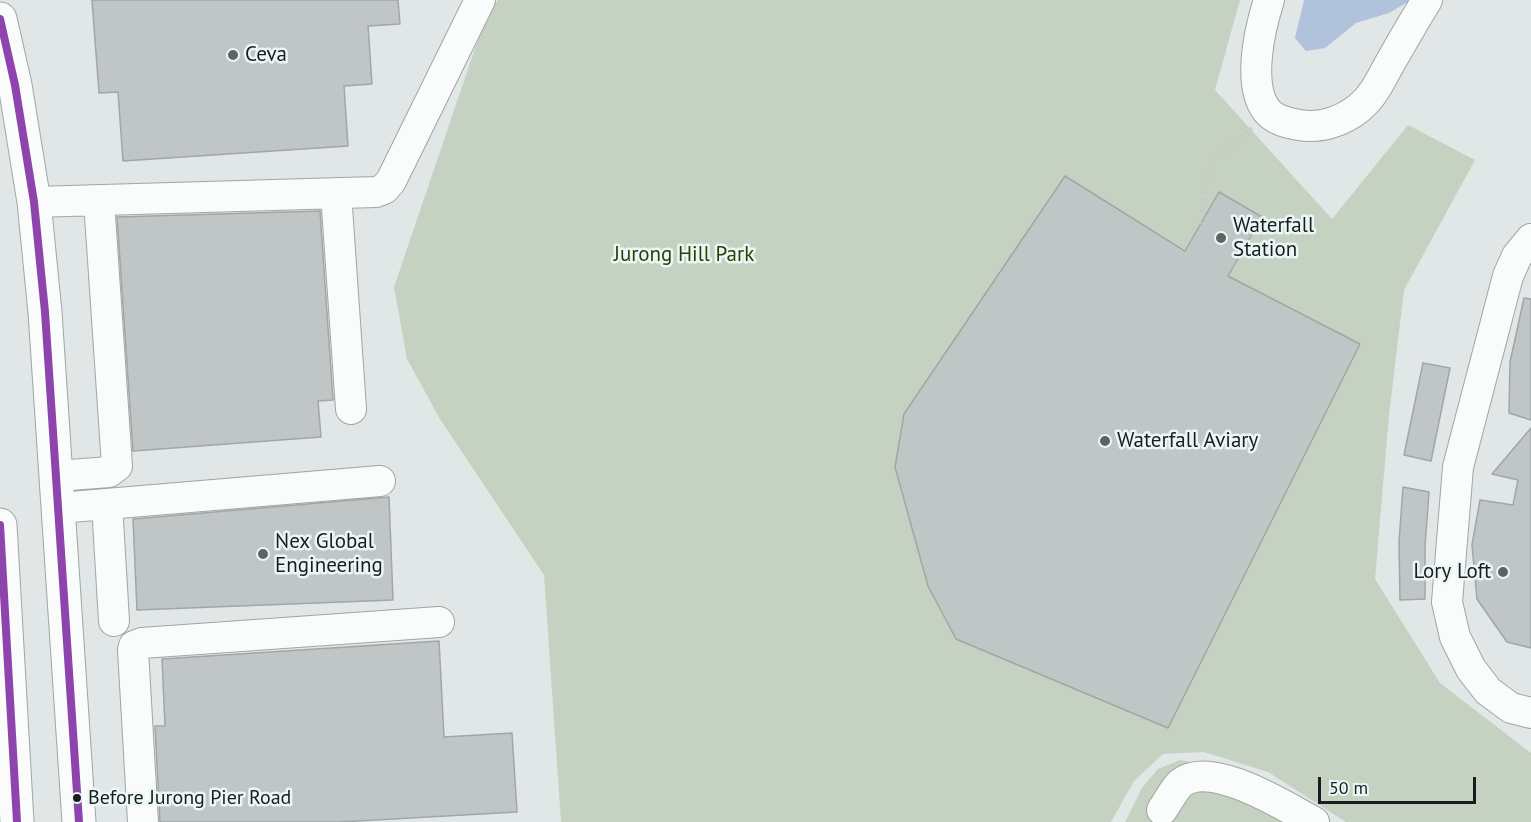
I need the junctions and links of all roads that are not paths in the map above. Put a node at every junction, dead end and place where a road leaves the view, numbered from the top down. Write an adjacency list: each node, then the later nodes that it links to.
1 (480, 0): 5 (street)
2 (1269, 0): 3 (street)
3 (1426, 0)
4 (0, 19): 7 (main road)
5 (336, 193): 6 (street); 9 (street)
6 (99, 201): 7 (street); 10 (street)
7 (34, 202): 10 (main road)
8 (1531, 239): 17 (street)
9 (351, 409)
10 (57, 476): 13 (main road)
11 (380, 481): 12 (street)
12 (107, 504): 13 (street); 15 (street)
13 (59, 508): 21 (main road)
14 (0, 525): 18 (main road)
15 (114, 621)
16 (439, 622): 22 (street)
17 (1531, 714)
18 (7, 769): 20 (main road)
19 (1162, 810): 23 (street)
20 (17, 822)
21 (79, 822)
22 (143, 822)
23 (1314, 822)

